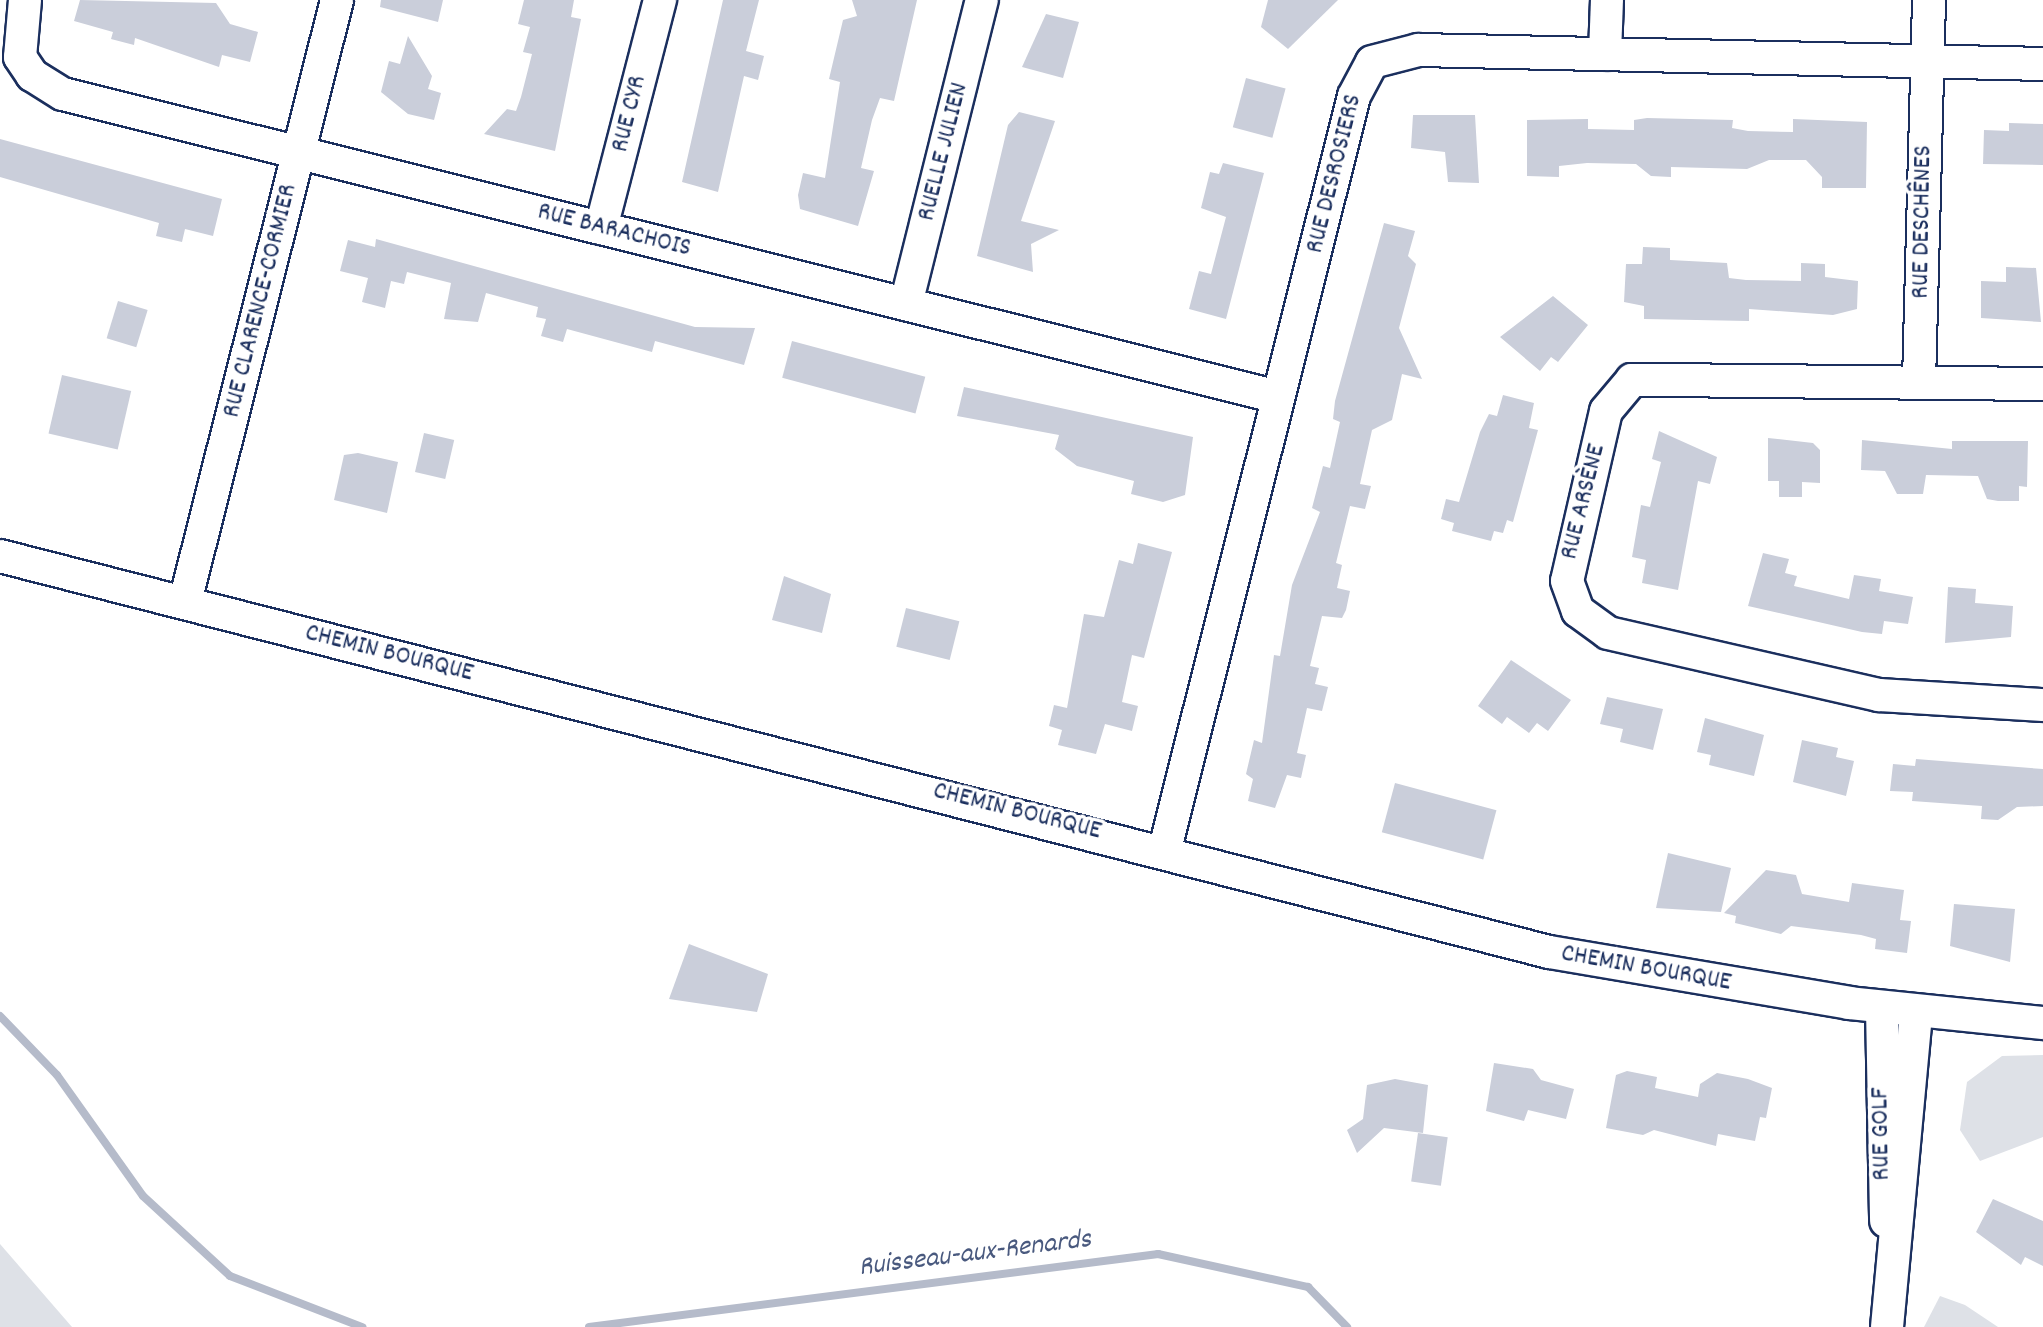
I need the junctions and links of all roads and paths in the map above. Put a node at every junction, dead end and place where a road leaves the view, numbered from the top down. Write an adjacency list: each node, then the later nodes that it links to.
1 (25, 0): 10 (street, RUE BARACHOIS)
2 (337, 0): 10 (street, RUE CLARENCE-CORMIER)
3 (660, 0): 11 (street, RUE CYR)
4 (982, 0): 12 (street, RUELLE JULIEN)
5 (1607, 0): 7 (street)
6 (1929, 0): 8 (street, RUE DESCHÊNES)
7 (1605, 54): 8 (street, RUE DESROSIERS); 15 (street, RUE DESROSIERS)
8 (1927, 62): 9 (street, RUE DESROSIERS); 13 (street, RUE DESCHÊNES)
9 (2043, 64)
10 (299, 153): 11 (street, RUE BARACHOIS); 17 (street, RUE CLARENCE-CORMIER)
11 (601, 228): 12 (street, RUE BARACHOIS)
12 (906, 304): 15 (street, RUE BARACHOIS)
13 (1919, 382): 14 (street, RUE ARSÈNE); 18 (street, RUE ARSÈNE)
14 (2043, 384)
15 (1278, 397): 19 (street, RUE DESROSIERS)
16 (0, 556): 17 (street, CHEMIN BOURQUE)
17 (185, 602): 19 (street, CHEMIN BOURQUE)
18 (2043, 705)
19 (1165, 849): 20 (street, CHEMIN BOURQUE)
20 (1882, 1008): 21 (street, CHEMIN BOURQUE); 23 (street, RUE GOLF)
21 (1916, 1012): 22 (street, CHEMIN BOURQUE); 23 (street, RUE GOLF)
22 (2043, 1023)
23 (1890, 1260): 24 (street, RUE GOLF)
24 (1887, 1327)

